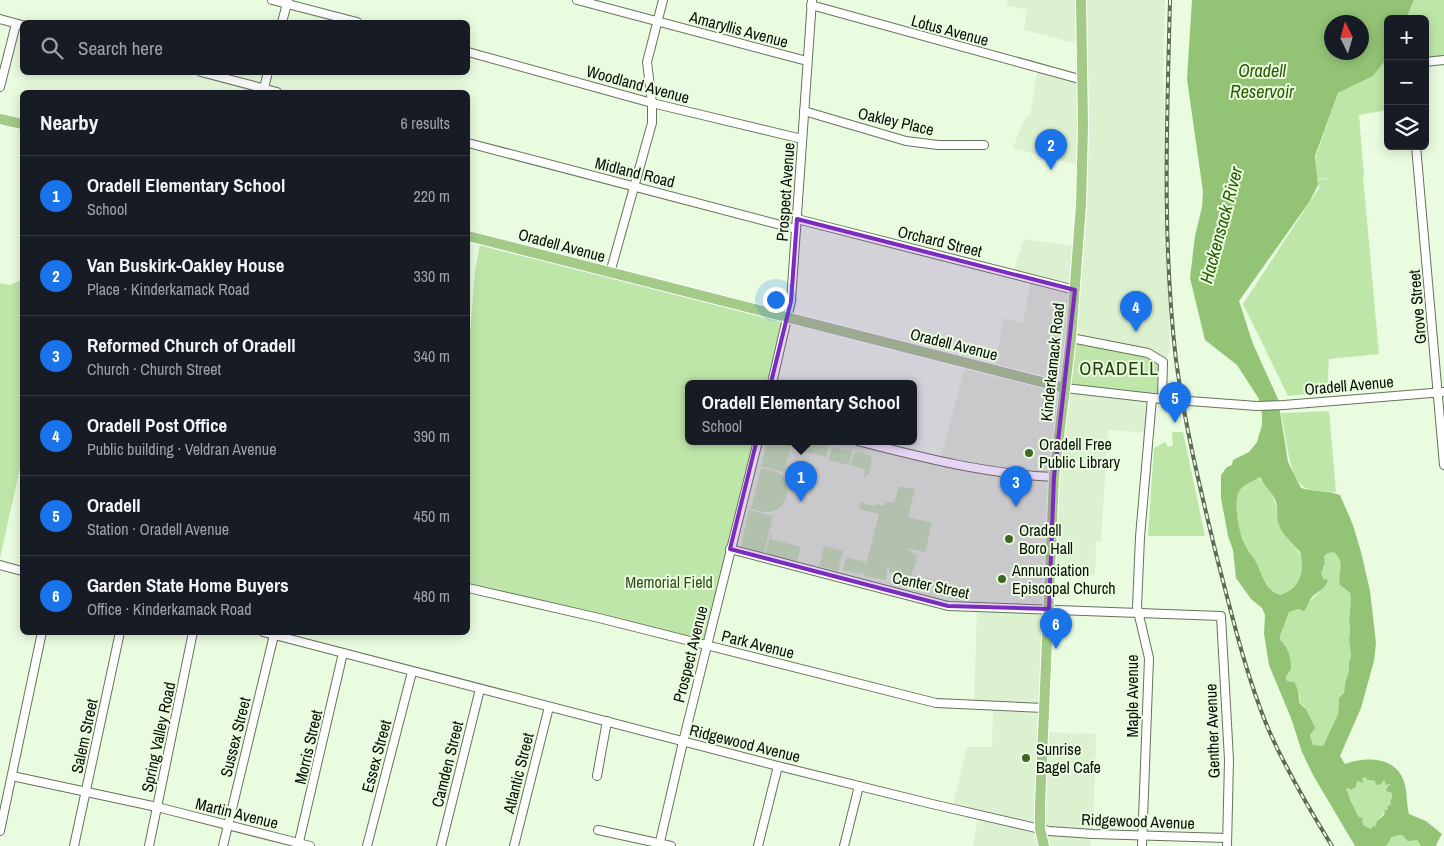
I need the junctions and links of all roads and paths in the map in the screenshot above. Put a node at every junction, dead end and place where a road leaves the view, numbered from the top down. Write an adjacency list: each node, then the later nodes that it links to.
1 (272, 0): 5 (street)
2 (577, 0): 10 (street, Amaryllis Avenue)
3 (663, 0): 10 (street)
4 (1080, 0): 18 (main road, Kinderkamack Road)
5 (287, 2): 8 (street); 9 (street)
6 (811, 3): 14 (street, Prospect Avenue); 18 (street, Lotus Avenue)
7 (0, 19): 11 (street)
8 (282, 20)
9 (350, 20)
10 (657, 21): 14 (street, Amaryllis Avenue); 22 (street)
11 (19, 24): 19 (street)
12 (470, 53): 22 (street, Woodland Avenue)
13 (1444, 60): 15 (street)
14 (807, 61): 23 (street, Prospect Avenue)
15 (1429, 62)
16 (211, 75): 20 (street)
17 (267, 75): 21 (street)
18 (1083, 80): 35 (main road, Kinderkamack Road)
19 (0, 87)
20 (261, 90)
21 (264, 90)
22 (652, 103): 26 (street, Woodland Avenue); 30 (street)
23 (804, 111): 26 (street, Prospect Avenue); 28 (street, Oakley Place)
24 (0, 119): 25 (main road)
25 (20, 124)
26 (802, 139): 31 (street, Prospect Avenue)
27 (470, 144): 30 (street, Midland Road)
28 (984, 145)
29 (1416, 150): 40 (street, Grove Street)
30 (634, 186): 32 (street, Midland Road); 34 (street)
31 (797, 219): 32 (street, Prospect Avenue); 35 (street, Orchard Street)
32 (796, 229): 36 (street, Prospect Avenue)
33 (470, 237): 34 (main road, Oradell Avenue)
34 (610, 273): 36 (main road, Oradell Avenue)
35 (1075, 290): 37 (main road, Kinderkamack Road)
36 (787, 317): 38 (street, Prospect Avenue); 39 (main road, Oradell Avenue)
37 (1071, 338): 39 (main road, Kinderkamack Road); 42 (street)
38 (773, 380)
39 (1065, 388): 41 (street, Oradell Avenue); 46 (main road, Kinderkamack Road)
40 (1441, 392): 42 (street, Oradell Avenue); 45 (street, Grove Street)
41 (1152, 398): 42 (street, Oradell Avenue); 52 (street, Maple Avenue)
42 (1162, 399)
43 (757, 445): 47 (street, Prospect Avenue)
44 (874, 445): 46 (street)
45 (1444, 465)
46 (1054, 477): 51 (main road, Kinderkamack Road)
47 (730, 549): 51 (street, Center Street); 58 (street, Prospect Avenue)
48 (0, 565): 49 (street)
49 (20, 570)
50 (470, 588): 58 (street, Park Avenue)
51 (1049, 609): 52 (street, Center Street); 63 (main road, Kinderkamack Road)
52 (1138, 613): 53 (street, Center Street); 76 (street, Maple Avenue)
53 (1221, 616): 77 (street, Genther Avenue)
54 (41, 635): 67 (street)
55 (119, 635): 70 (street, Salem Street)
56 (192, 635): 71 (street, Spring Valley Road)
57 (274, 635): 59 (street, Ridgewood Avenue); 72 (street, Sussex Street)
58 (707, 645): 63 (street, Park Avenue); 65 (street, Prospect Avenue)
59 (344, 654): 60 (street, Ridgewood Avenue); 78 (street, Morris Street)
60 (412, 672): 61 (street, Ridgewood Avenue); 84 (street, Essex Street)
61 (480, 689): 62 (street, Ridgewood Avenue); 85 (street, Camden Street)
62 (549, 707): 64 (street, Ridgewood Avenue); 86 (street, Atlantic Street)
63 (1044, 708): 73 (main road, Kinderkamack Road)
64 (607, 722): 65 (street, Ridgewood Avenue); 68 (street)
65 (683, 742): 66 (street, Ridgewood Avenue); 79 (street, Prospect Avenue)
66 (778, 766): 69 (street, Ridgewood Avenue); 88 (street)
67 (12, 776): 70 (street, Martin Avenue); 75 (street)
68 (597, 776)
69 (859, 786): 73 (street, Ridgewood Avenue); 89 (street)
70 (86, 792): 71 (street, Martin Avenue); 80 (street, Salem Street)
71 (157, 807): 72 (street, Martin Avenue); 81 (street, Spring Valley Road)
72 (228, 824): 78 (street, Martin Avenue); 82 (street, Sussex Street)
73 (1040, 829): 76 (street, Ridgewood Avenue); 90 (main road, Kinderkamack Road)
74 (598, 830): 79 (street)
75 (0, 831)
76 (1142, 835): 77 (street, Ridgewood Avenue); 91 (street, Maple Avenue)
77 (1227, 842)
78 (299, 845): 83 (street, Martin Avenue)
79 (660, 845): 87 (street)
80 (74, 846)
81 (149, 846)
82 (223, 846)
83 (310, 846)
84 (367, 846)
85 (441, 846)
86 (514, 846)
87 (671, 846)
88 (758, 846)
89 (844, 846)
90 (1044, 846)
91 (1142, 846)

